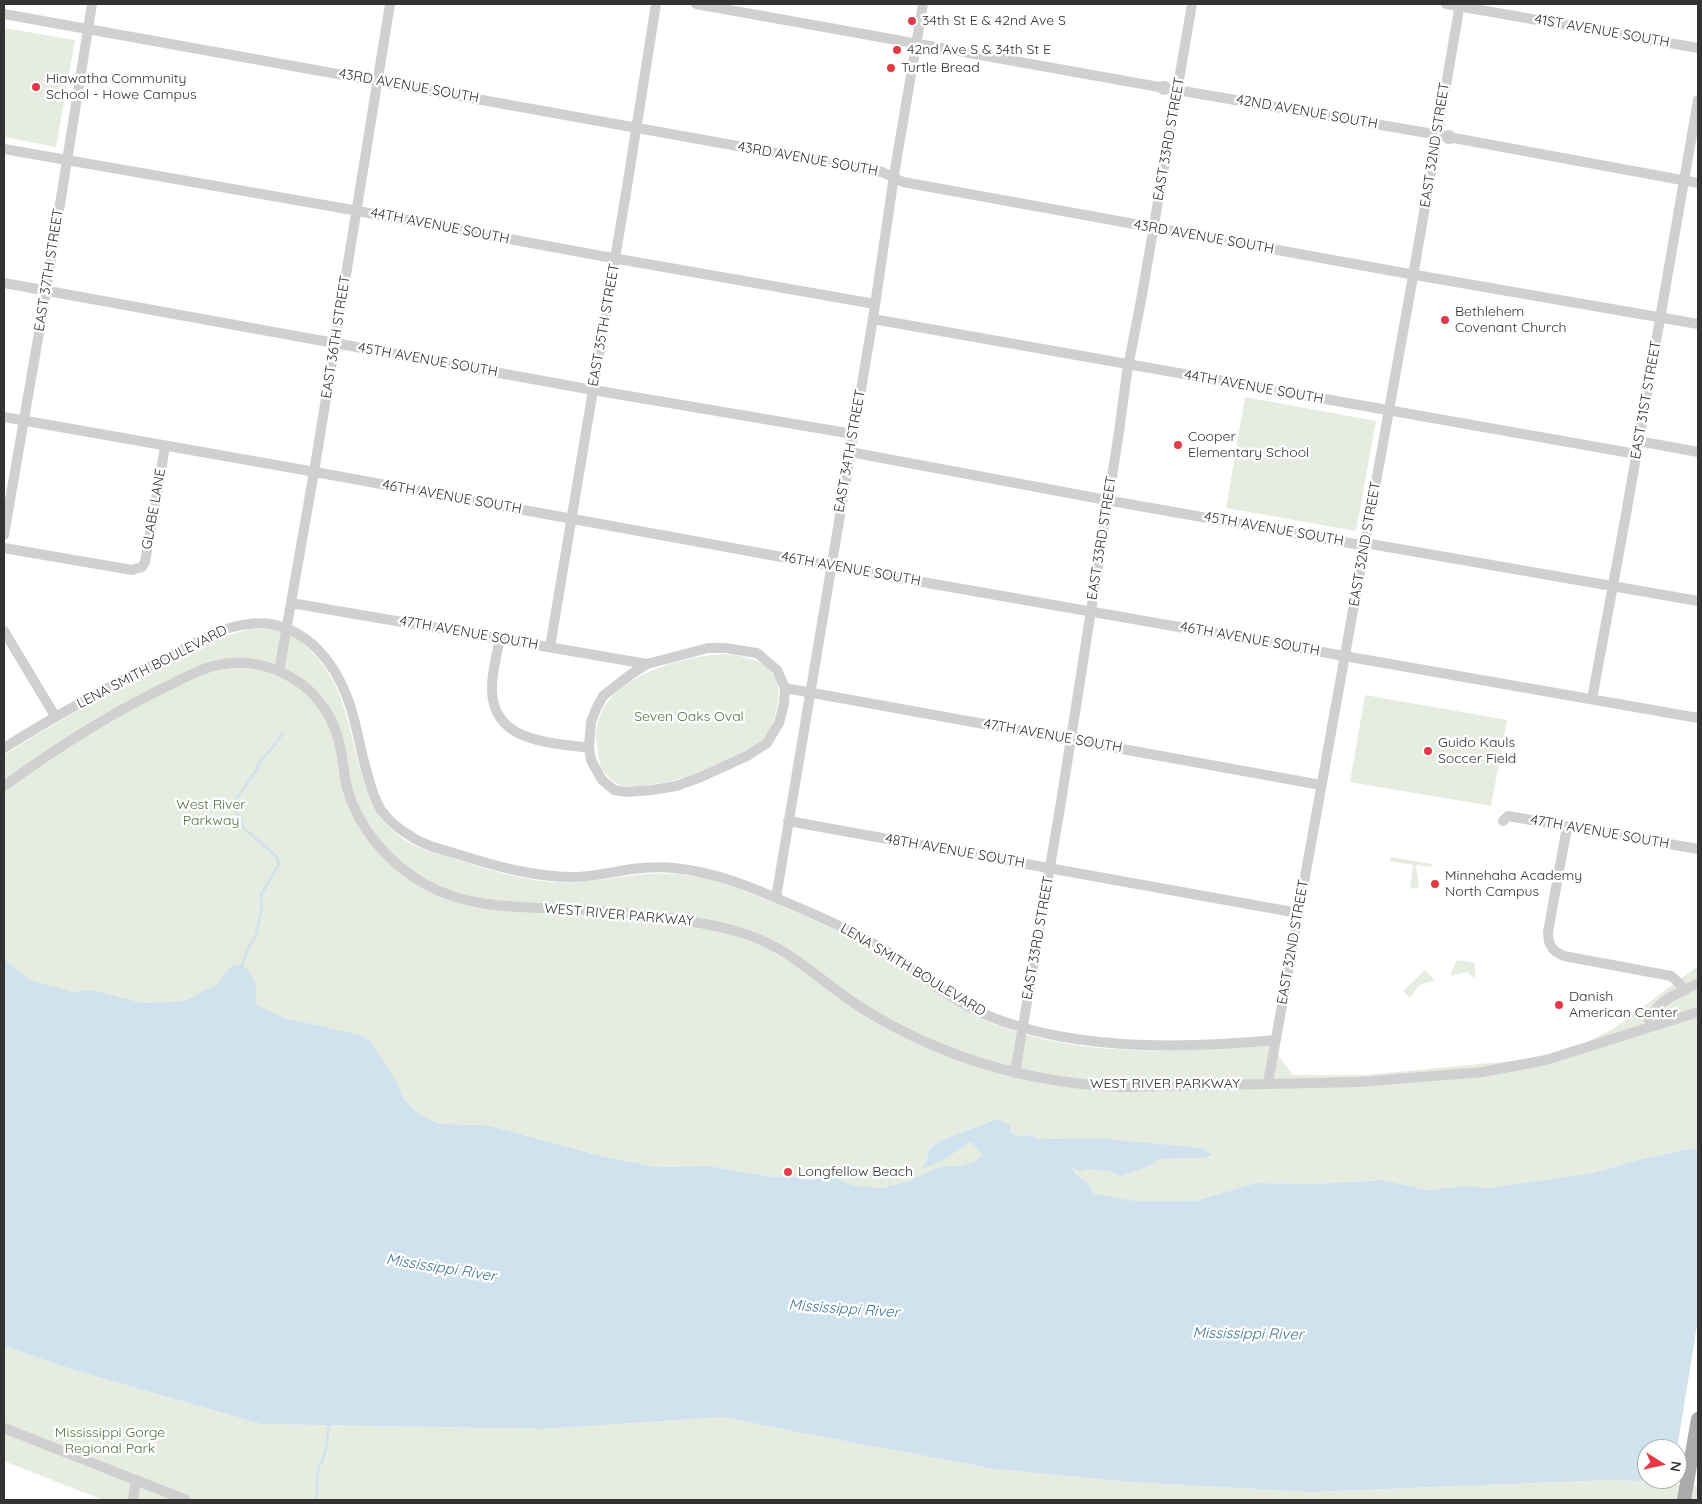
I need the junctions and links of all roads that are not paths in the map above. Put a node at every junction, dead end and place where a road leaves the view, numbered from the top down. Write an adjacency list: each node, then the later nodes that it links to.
1 (92, 4): 10 (street, EAST 37TH STREET)
2 (390, 4): 13 (street, EAST 36TH STREET)
3 (656, 4): 16 (street, EAST 35TH STREET)
4 (696, 4): 11 (street, 42ND AVENUE SOUTH)
5 (923, 4): 11 (street, EAST 34TH STREET)
6 (1192, 4): 14 (street, EAST 33RD STREET)
7 (1446, 4): 8 (street, 41ST AVENUE SOUTH)
8 (1459, 5): 12 (street, 41ST AVENUE SOUTH); 17 (street, EAST 32ND STREET)
9 (4, 14): 10 (street, 43RD AVENUE SOUTH)
10 (88, 29): 13 (street, 43RD AVENUE SOUTH); 19 (street, EAST 37TH STREET)
11 (917, 44): 14 (street, 42ND AVENUE SOUTH); 20 (street, EAST 34TH STREET)
12 (1698, 48)
13 (378, 80): 16 (street, 43RD AVENUE SOUTH); 23 (street, EAST 36TH STREET)
14 (1168, 89): 17 (street, 42ND AVENUE SOUTH); 24 (street, EAST 33RD STREET)
15 (1698, 100): 21 (street, EAST 31ST STREET)
16 (636, 128): 20 (street, 43RD AVENUE SOUTH); 25 (street, EAST 35TH STREET)
17 (1445, 136): 21 (street, 42ND AVENUE SOUTH); 26 (street, EAST 32ND STREET)
18 (4, 148): 19 (street, 44TH AVENUE SOUTH)
19 (67, 159): 23 (street, 44TH AVENUE SOUTH); 28 (street, EAST 37TH STREET)
20 (894, 179): 24 (street, 43RD AVENUE SOUTH); 29 (street, EAST 34TH STREET)
21 (1684, 180): 22 (street, 42ND AVENUE SOUTH); 30 (street, EAST 31ST STREET)
22 (1698, 183)
23 (357, 210): 25 (street, 44TH AVENUE SOUTH); 33 (street, EAST 36TH STREET)
24 (1153, 228): 26 (street, 43RD AVENUE SOUTH); 34 (street, EAST 33RD STREET)
25 (616, 259): 29 (street, 44TH AVENUE SOUTH); 35 (street, EAST 35TH STREET)
26 (1413, 275): 30 (street, 43RD AVENUE SOUTH); 36 (street, EAST 32ND STREET)
27 (4, 282): 28 (street, 45TH AVENUE SOUTH)
28 (46, 290): 33 (street, 45TH AVENUE SOUTH); 38 (street, EAST 37TH STREET)
29 (875, 304): 31 (street, EAST 34TH STREET)
30 (1660, 317): 32 (street, 43RD AVENUE SOUTH); 40 (street, EAST 31ST STREET)
31 (873, 319): 34 (street, 44TH AVENUE SOUTH); 39 (street, EAST 34TH STREET)
32 (1698, 324)
33 (335, 343): 35 (street, 45TH AVENUE SOUTH); 45 (street, EAST 36TH STREET)
34 (1128, 364): 36 (street, 44TH AVENUE SOUTH); 46 (street, EAST 33RD STREET)
35 (593, 390): 39 (street, 45TH AVENUE SOUTH); 47 (street, EAST 35TH STREET)
36 (1389, 411): 44 (street, 44TH AVENUE SOUTH); 49 (street, EAST 32ND STREET)
37 (4, 417): 38 (street, 46TH AVENUE SOUTH)
38 (23, 421): 41 (street, 46TH AVENUE SOUTH); 48 (street, EAST 37TH STREET)
39 (854, 434): 42 (street, EAST 34TH STREET)
40 (1638, 441): 43 (street); 44 (street, EAST 31ST STREET)
41 (165, 447): 45 (street, 46TH AVENUE SOUTH); 50 (street, GLABE LANE)
42 (850, 452): 46 (street, 45TH AVENUE SOUTH); 51 (street, EAST 34TH STREET)
43 (1698, 452)
44 (1636, 454): 52 (street, EAST 31ST STREET)
45 (314, 472): 47 (street, 46TH AVENUE SOUTH); 54 (street, EAST 36TH STREET)
46 (1107, 500): 49 (street, 45TH AVENUE SOUTH); 55 (street, EAST 33RD STREET)
47 (572, 518): 51 (street, 46TH AVENUE SOUTH); 59 (street, EAST 35TH STREET)
48 (4, 535)
49 (1365, 543): 52 (street, 45TH AVENUE SOUTH); 60 (street, EAST 32ND STREET)
50 (4, 548)
51 (831, 566): 55 (street, 46TH AVENUE SOUTH); 64 (street, EAST 34TH STREET)
52 (1613, 586): 53 (street, 45TH AVENUE SOUTH); 65 (street, EAST 31ST STREET)
53 (1698, 601)
54 (291, 603): 56 (street, EAST 36TH STREET); 58 (street, 47TH AVENUE SOUTH)
55 (1091, 612): 60 (street, 46TH AVENUE SOUTH); 68 (street, EAST 33RD STREET)
56 (287, 627): 62 (street, EAST 36TH STREET); 66 (street, LENA SMITH BOULEVARD); 78 (street, LENA SMITH BOULEVARD)
57 (4, 631): 66 (street)
58 (500, 638): 59 (street, 47TH AVENUE SOUTH); 70 (street)
59 (550, 647): 61 (street, 47TH AVENUE SOUTH)
60 (1345, 656): 65 (street, 46TH AVENUE SOUTH); 72 (street, EAST 32ND STREET)
61 (647, 664): 63 (street); 70 (street)
62 (279, 671): 71 (street, WEST RIVER PARKWAY); 86 (street, WEST RIVER PARKWAY)
63 (785, 688): 64 (street, 47TH AVENUE SOUTH); 70 (street)
64 (811, 693): 68 (street, 47TH AVENUE SOUTH); 73 (street, EAST 34TH STREET)
65 (1592, 699): 67 (street, 46TH AVENUE SOUTH)
66 (55, 716): 69 (street, LENA SMITH BOULEVARD)
67 (1698, 718)
68 (1071, 739): 72 (street, 47TH AVENUE SOUTH); 77 (street, EAST 33RD STREET)
69 (4, 748)
70 (588, 748)
71 (4, 786)
72 (1321, 786): 79 (street, EAST 32ND STREET)
73 (788, 821): 77 (street, 48TH AVENUE SOUTH); 78 (street, EAST 34TH STREET)
74 (1503, 821): 75 (street, 47TH AVENUE SOUTH)
75 (1567, 827): 76 (street, 47TH AVENUE SOUTH); 81 (street)
76 (1698, 849)
77 (1050, 868): 79 (street, 48TH AVENUE SOUTH); 84 (street, EAST 33RD STREET)
78 (776, 898): 84 (street, LENA SMITH BOULEVARD)
79 (1298, 912): 85 (street, EAST 32ND STREET)
80 (1698, 983): 81 (street)
81 (1685, 990): 83 (street)
82 (1698, 1012): 83 (street, WEST RIVER PARKWAY)
83 (1651, 1027): 87 (street, WEST RIVER PARKWAY)
84 (1022, 1028): 85 (street, LENA SMITH BOULEVARD); 86 (street, EAST 33RD STREET)
85 (1276, 1040): 87 (street, EAST 32ND STREET)
86 (1015, 1073): 87 (street, WEST RIVER PARKWAY)
87 (1268, 1083)
88 (1698, 1419): 93 (main road)
89 (4, 1428): 90 (street)
90 (136, 1480): 91 (street); 92 (street)
91 (133, 1500)
92 (186, 1500)
93 (1684, 1500)

